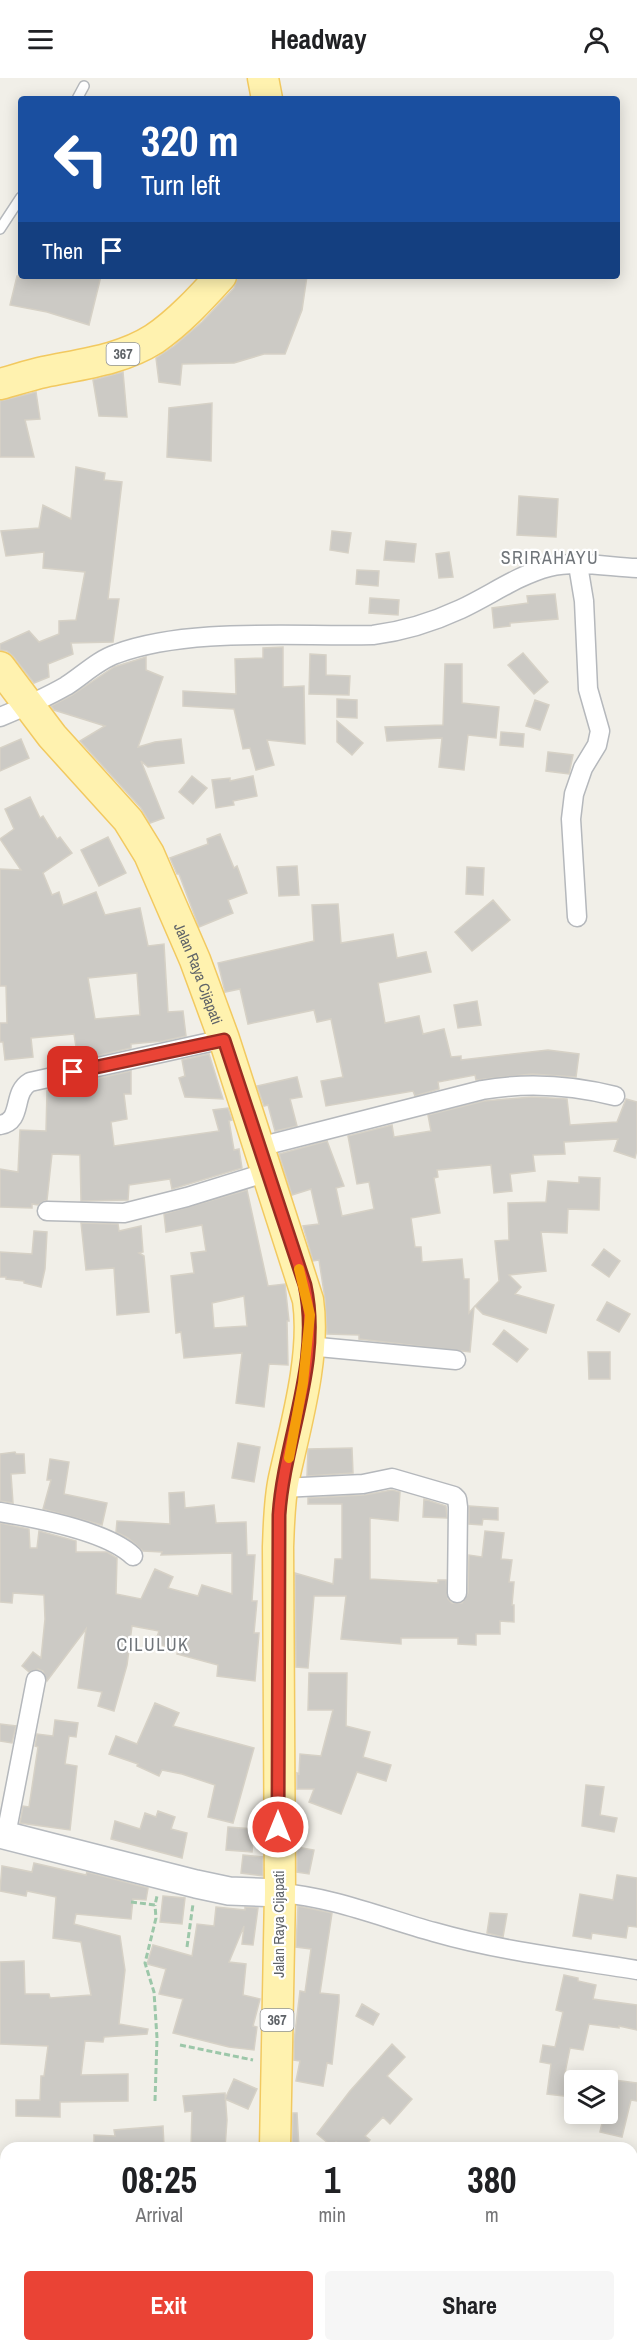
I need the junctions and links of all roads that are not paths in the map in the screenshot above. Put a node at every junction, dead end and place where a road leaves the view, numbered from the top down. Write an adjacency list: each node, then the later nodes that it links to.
1 (263, 78): 4 (main road)
2 (84, 86): 3 (lane)
3 (79, 96)
4 (266, 96)
5 (18, 202): 6 (lane)
6 (0, 229)
7 (218, 279): 8 (main road, 367)
8 (0, 384)
9 (578, 564): 10 (street); 12 (street); 14 (street)
10 (637, 568)
11 (0, 667): 12 (main road, Jalan Raya Cijapati / 367)
12 (29, 705): 13 (street); 15 (main road, Jalan Raya Cijapati / 367)
13 (0, 717)
14 (577, 917)
15 (224, 1040): 17 (street); 18 (main road, Jalan Raya Cijapati / 367)
16 (615, 1096): 18 (street)
17 (0, 1125)
18 (263, 1159): 19 (street); 20 (main road, Jalan Raya Cijapati / 367)
19 (47, 1211)
20 (308, 1346): 21 (street); 22 (main road, Jalan Raya Cijapati / 367)
21 (456, 1360)
22 (282, 1488): 25 (street); 28 (main road, Jalan Raya Cijapati / 367)
23 (0, 1512): 24 (street)
24 (133, 1556)
25 (457, 1593)
26 (36, 1680): 27 (street)
27 (3, 1835): 28 (street)
28 (280, 1893): 29 (street); 30 (main road, Jalan Raya Cijapati / 367)
29 (637, 1970)
30 (275, 2142)

